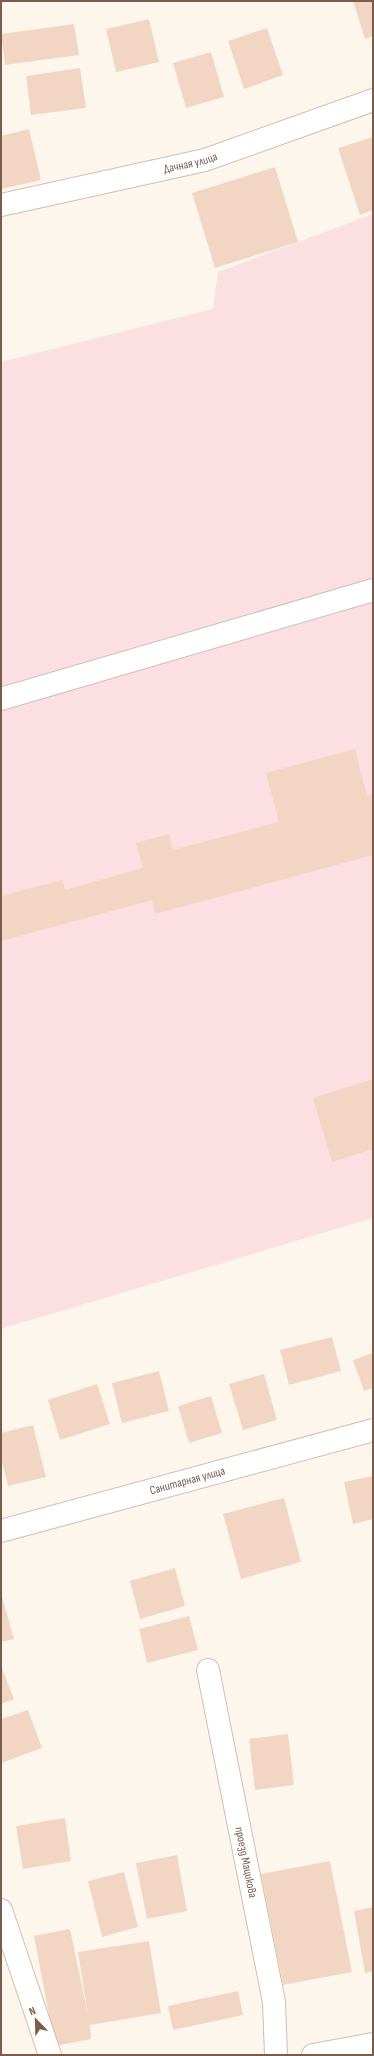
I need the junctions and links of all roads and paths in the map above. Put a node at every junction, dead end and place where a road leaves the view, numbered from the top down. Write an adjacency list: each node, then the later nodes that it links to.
1 (373, 100): 2 (street, Дачная улица)
2 (1, 205)
3 (373, 590): 4 (street)
4 (1, 699)
5 (373, 1430): 6 (street, Санитарная улица)
6 (1, 1531)
7 (208, 1670): 11 (street, проезд Мацикова)
8 (1, 1910): 10 (street)
9 (373, 2044): 12 (street)
10 (50, 2055)
11 (276, 2055)
12 (313, 2055)

